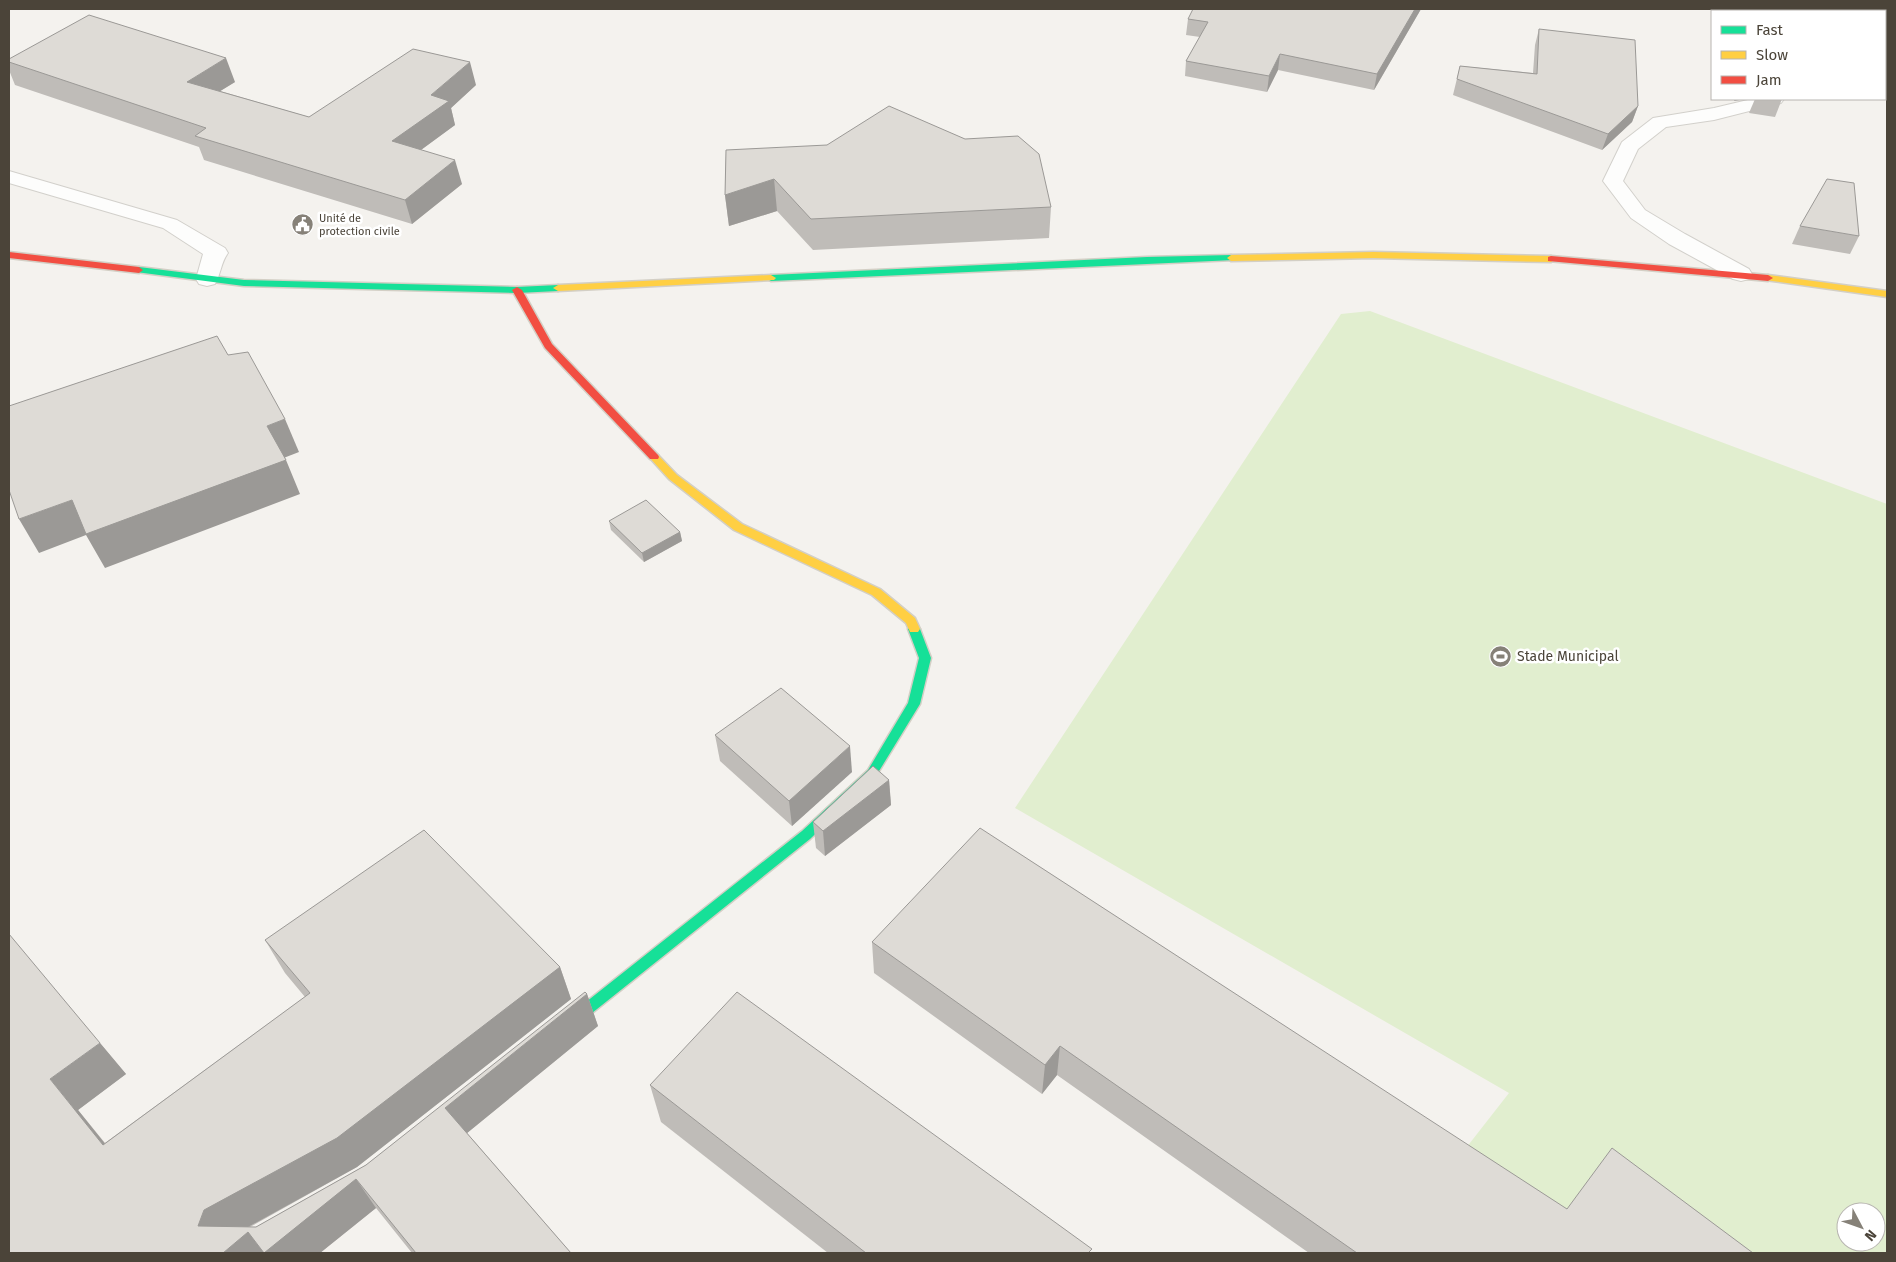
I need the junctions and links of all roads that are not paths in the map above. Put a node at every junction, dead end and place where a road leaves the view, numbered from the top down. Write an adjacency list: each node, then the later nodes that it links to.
1 (1881, 9): 2 (street)
2 (1887, 10)
3 (1770, 100): 6 (street)
4 (9, 177): 7 (street)
5 (9, 255): 7 (main road)
6 (1741, 274): 8 (main road); 9 (main road)
7 (207, 279): 8 (main road)
8 (517, 290): 10 (main road)
9 (1887, 294)
10 (550, 1039)

